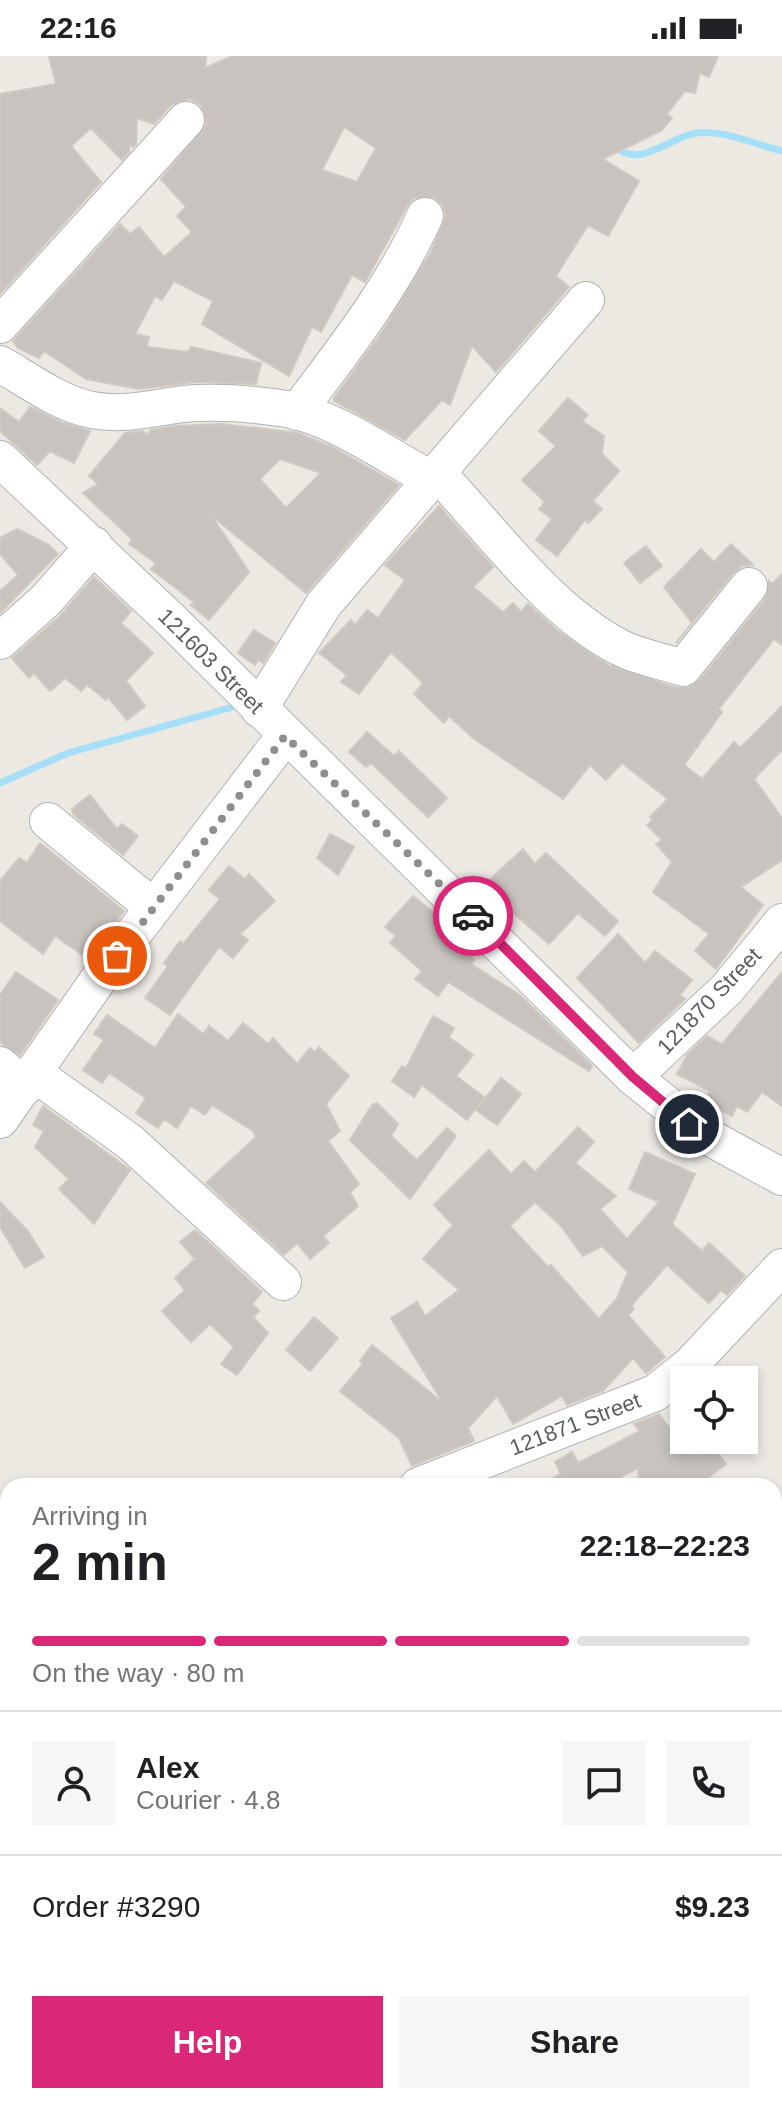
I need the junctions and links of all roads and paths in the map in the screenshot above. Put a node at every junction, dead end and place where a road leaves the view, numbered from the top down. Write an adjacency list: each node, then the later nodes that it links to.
1 (186, 120): 4 (street)
2 (425, 216): 6 (street)
3 (586, 300): 8 (street)
4 (0, 325)
5 (0, 364): 6 (street)
6 (297, 412): 8 (street)
7 (0, 459): 9 (street, 121603 Street)
8 (429, 478): 10 (street); 12 (street)
9 (94, 545): 11 (street); 12 (street, 121603 Street)
10 (749, 586)
11 (0, 641)
12 (259, 709): 13 (street, 121603 Street)
13 (285, 736): 15 (street); 18 (street, 121603 Street)
14 (48, 821): 15 (street)
15 (153, 907): 17 (street)
16 (782, 922): 18 (street, 121870 Street)
17 (20, 1075): 19 (street); 22 (street)
18 (633, 1077): 20 (street, 121603 Street)
19 (0, 1120)
20 (782, 1177)
21 (782, 1267): 23 (street, 121871 Street)
22 (283, 1282)
23 (438, 1478)

